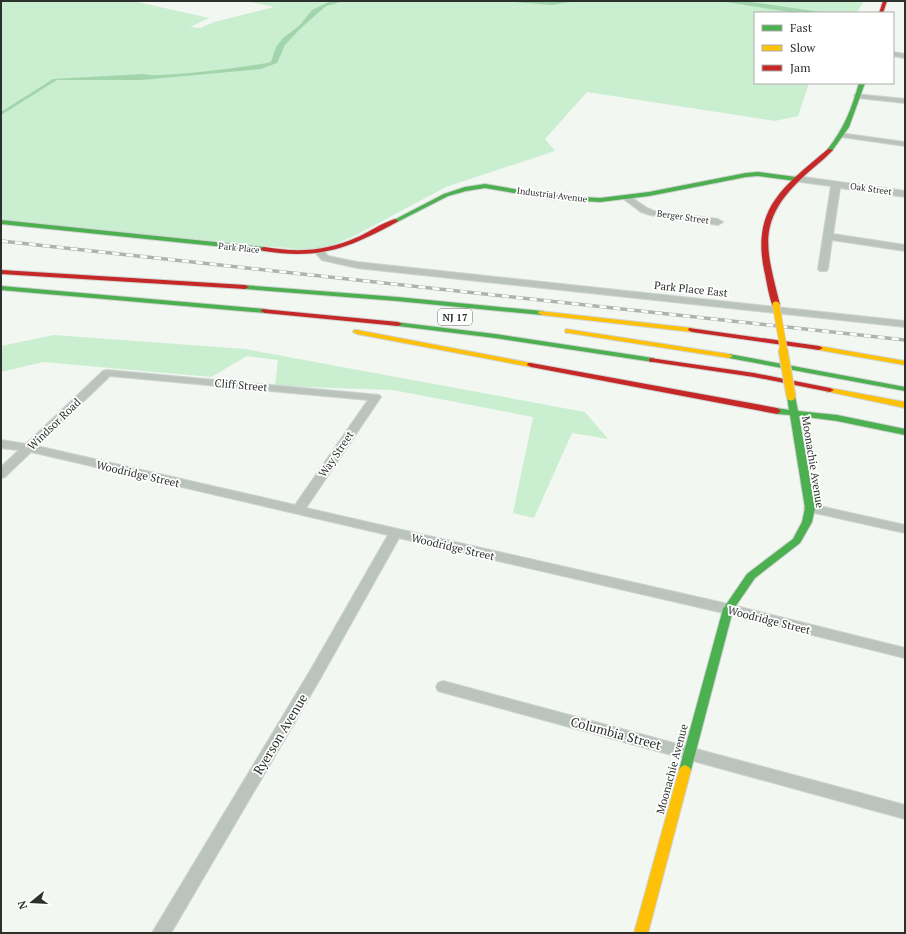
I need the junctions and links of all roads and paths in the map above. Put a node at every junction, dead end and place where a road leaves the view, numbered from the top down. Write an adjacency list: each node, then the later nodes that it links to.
1 (884, 1): 2 (main road)
2 (881, 12)
3 (894, 54): 4 (street)
4 (905, 56)
5 (862, 84): 6 (main road, Moonachie Avenue)
6 (858, 96): 7 (street); 8 (main road, Moonachie Avenue)
7 (905, 101)
8 (842, 136): 9 (street); 10 (main road, Moonachie Avenue)
9 (905, 144)
10 (796, 179): 11 (street, Oak Street); 13 (main road, Industrial Avenue); 27 (main road, Moonachie Avenue, bridge)
11 (836, 184): 12 (street, Oak Street); 16 (street)
12 (905, 194)
13 (628, 198): 15 (street, Berger Street); 18 (main road, Industrial Avenue)
14 (1, 222): 18 (main road, Park Place)
15 (718, 222)
16 (827, 236): 17 (street); 19 (street)
17 (905, 248)
18 (319, 252): 21 (street, Park Place)
19 (823, 269)
20 (1, 273): 23 (main road); 27 (main road)
21 (474, 278): 25 (street, Park Place East)
22 (1, 288): 24 (main road, NJ 17)
23 (306, 301)
24 (289, 315): 32 (main road, NJ 17); 33 (main road)
25 (905, 324)
26 (561, 330): 30 (main road)
27 (782, 342): 28 (main road); 33 (main road, Moonachie Avenue, bridge)
28 (905, 363)
29 (107, 373): 31 (street, Cliff Street); 36 (street, Windsor Road)
30 (905, 389)
31 (375, 397): 39 (street, Way Street)
32 (905, 405)
33 (794, 413): 34 (main road); 38 (main road, Moonachie Avenue)
34 (905, 432)
35 (1, 444): 36 (street, Woodridge Street)
36 (28, 448): 37 (street, Windsor Road); 39 (street, Woodridge Street)
37 (1, 474)
38 (810, 508): 40 (street); 42 (main road, Moonachie Avenue)
39 (298, 511): 41 (street, Woodridge Street)
40 (905, 529)
41 (395, 533): 42 (street, Woodridge Street); 47 (street, Ryerson Avenue)
42 (728, 609): 43 (street, Woodridge Street); 45 (main road, Moonachie Avenue)
43 (905, 653)
44 (443, 687): 45 (street, Columbia Street)
45 (689, 752): 46 (street, Columbia Street); 48 (main road, Moonachie Avenue)
46 (905, 812)
47 (161, 933)
48 (641, 933)

